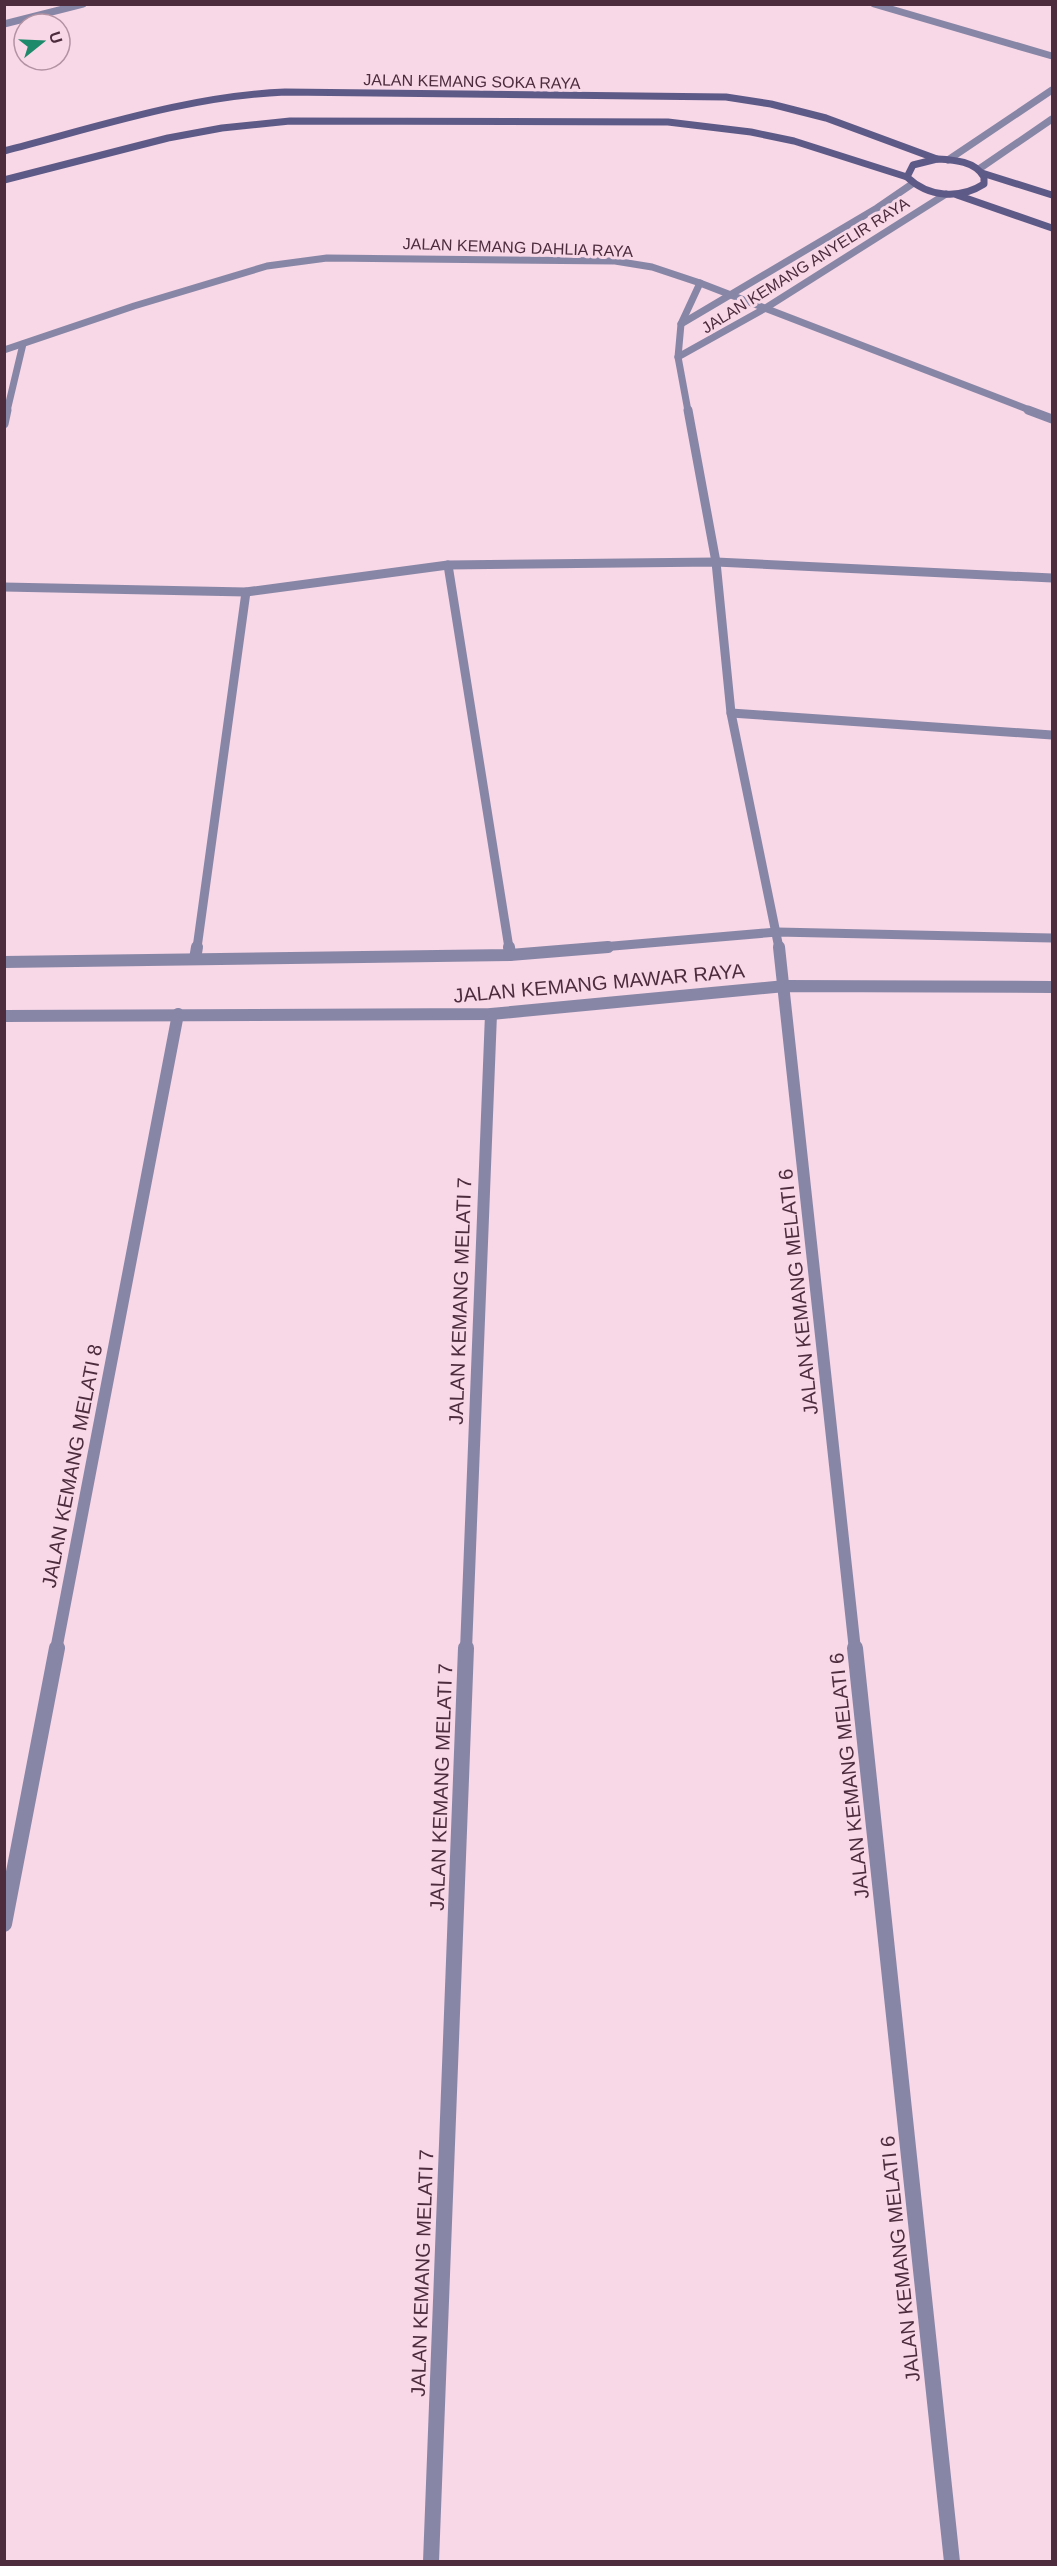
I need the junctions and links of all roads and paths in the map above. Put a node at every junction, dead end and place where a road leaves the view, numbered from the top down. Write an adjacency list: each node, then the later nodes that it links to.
1 (83, 4): 3 (street)
2 (874, 4): 4 (street)
3 (4, 24)
4 (1053, 56)
5 (1053, 90): 9 (street)
6 (1053, 119): 10 (street)
7 (4, 151): 8 (street, JALAN KEMANG SOKA RAYA)
8 (937, 159): 9 (street); 12 (street)
9 (948, 160): 10 (street)
10 (980, 171): 14 (street); 15 (street)
11 (4, 180): 12 (street)
12 (910, 180): 13 (street); 18 (street, JALAN KEMANG ANYELIR RAYA)
13 (945, 194): 14 (street); 19 (street, JALAN KEMANG ANYELIR RAYA)
14 (956, 194): 16 (street)
15 (1053, 195)
16 (1053, 228)
17 (700, 283): 18 (street, JALAN KEMANG DAHLIA RAYA); 20 (street, JALAN KEMANG MELATI 6); 21 (street, JALAN KEMANG DAHLIA RAYA)
18 (729, 296): 19 (street, JALAN KEMANG DAHLIA RAYA); 20 (street, JALAN KEMANG ANYELIR RAYA)
19 (764, 309): 23 (street, JALAN KEMANG ANYELIR RAYA); 24 (street, JALAN KEMANG DAHLIA RAYA)
20 (681, 324): 23 (street, JALAN KEMANG MELATI 6)
21 (23, 344): 22 (street, JALAN KEMANG DAHLIA RAYA); 25 (street)
22 (4, 350)
23 (678, 357): 26 (street, JALAN KEMANG MELATI 6)
24 (1053, 418)
25 (4, 424)
26 (716, 562): 27 (street); 28 (street); 31 (street, JALAN KEMANG MELATI 6)
27 (448, 565): 30 (street); 35 (street)
28 (1053, 578)
29 (4, 587): 30 (street)
30 (246, 592): 36 (street)
31 (731, 713): 32 (street); 33 (street, JALAN KEMANG MELATI 6)
32 (1053, 735)
33 (777, 932): 34 (street, JALAN KEMANG MAWAR RAYA); 35 (street, JALAN KEMANG MAWAR RAYA); 38 (street, JALAN KEMANG MELATI 6)
34 (1053, 938)
35 (510, 955): 36 (street, JALAN KEMANG MAWAR RAYA)
36 (195, 959): 37 (street, JALAN KEMANG MAWAR RAYA)
37 (4, 962)
38 (785, 986): 39 (street, JALAN KEMANG MAWAR RAYA); 41 (street, JALAN KEMANG MAWAR RAYA); 45 (street, JALAN KEMANG MELATI 6)
39 (1053, 987)
40 (178, 1014): 41 (street, JALAN KEMANG MAWAR RAYA); 42 (street, JALAN KEMANG MAWAR RAYA); 43 (street, JALAN KEMANG MELATI 8)
41 (491, 1014): 44 (street, JALAN KEMANG MELATI 7)
42 (4, 1016)
43 (4, 1924)
44 (431, 2562)
45 (952, 2562)

